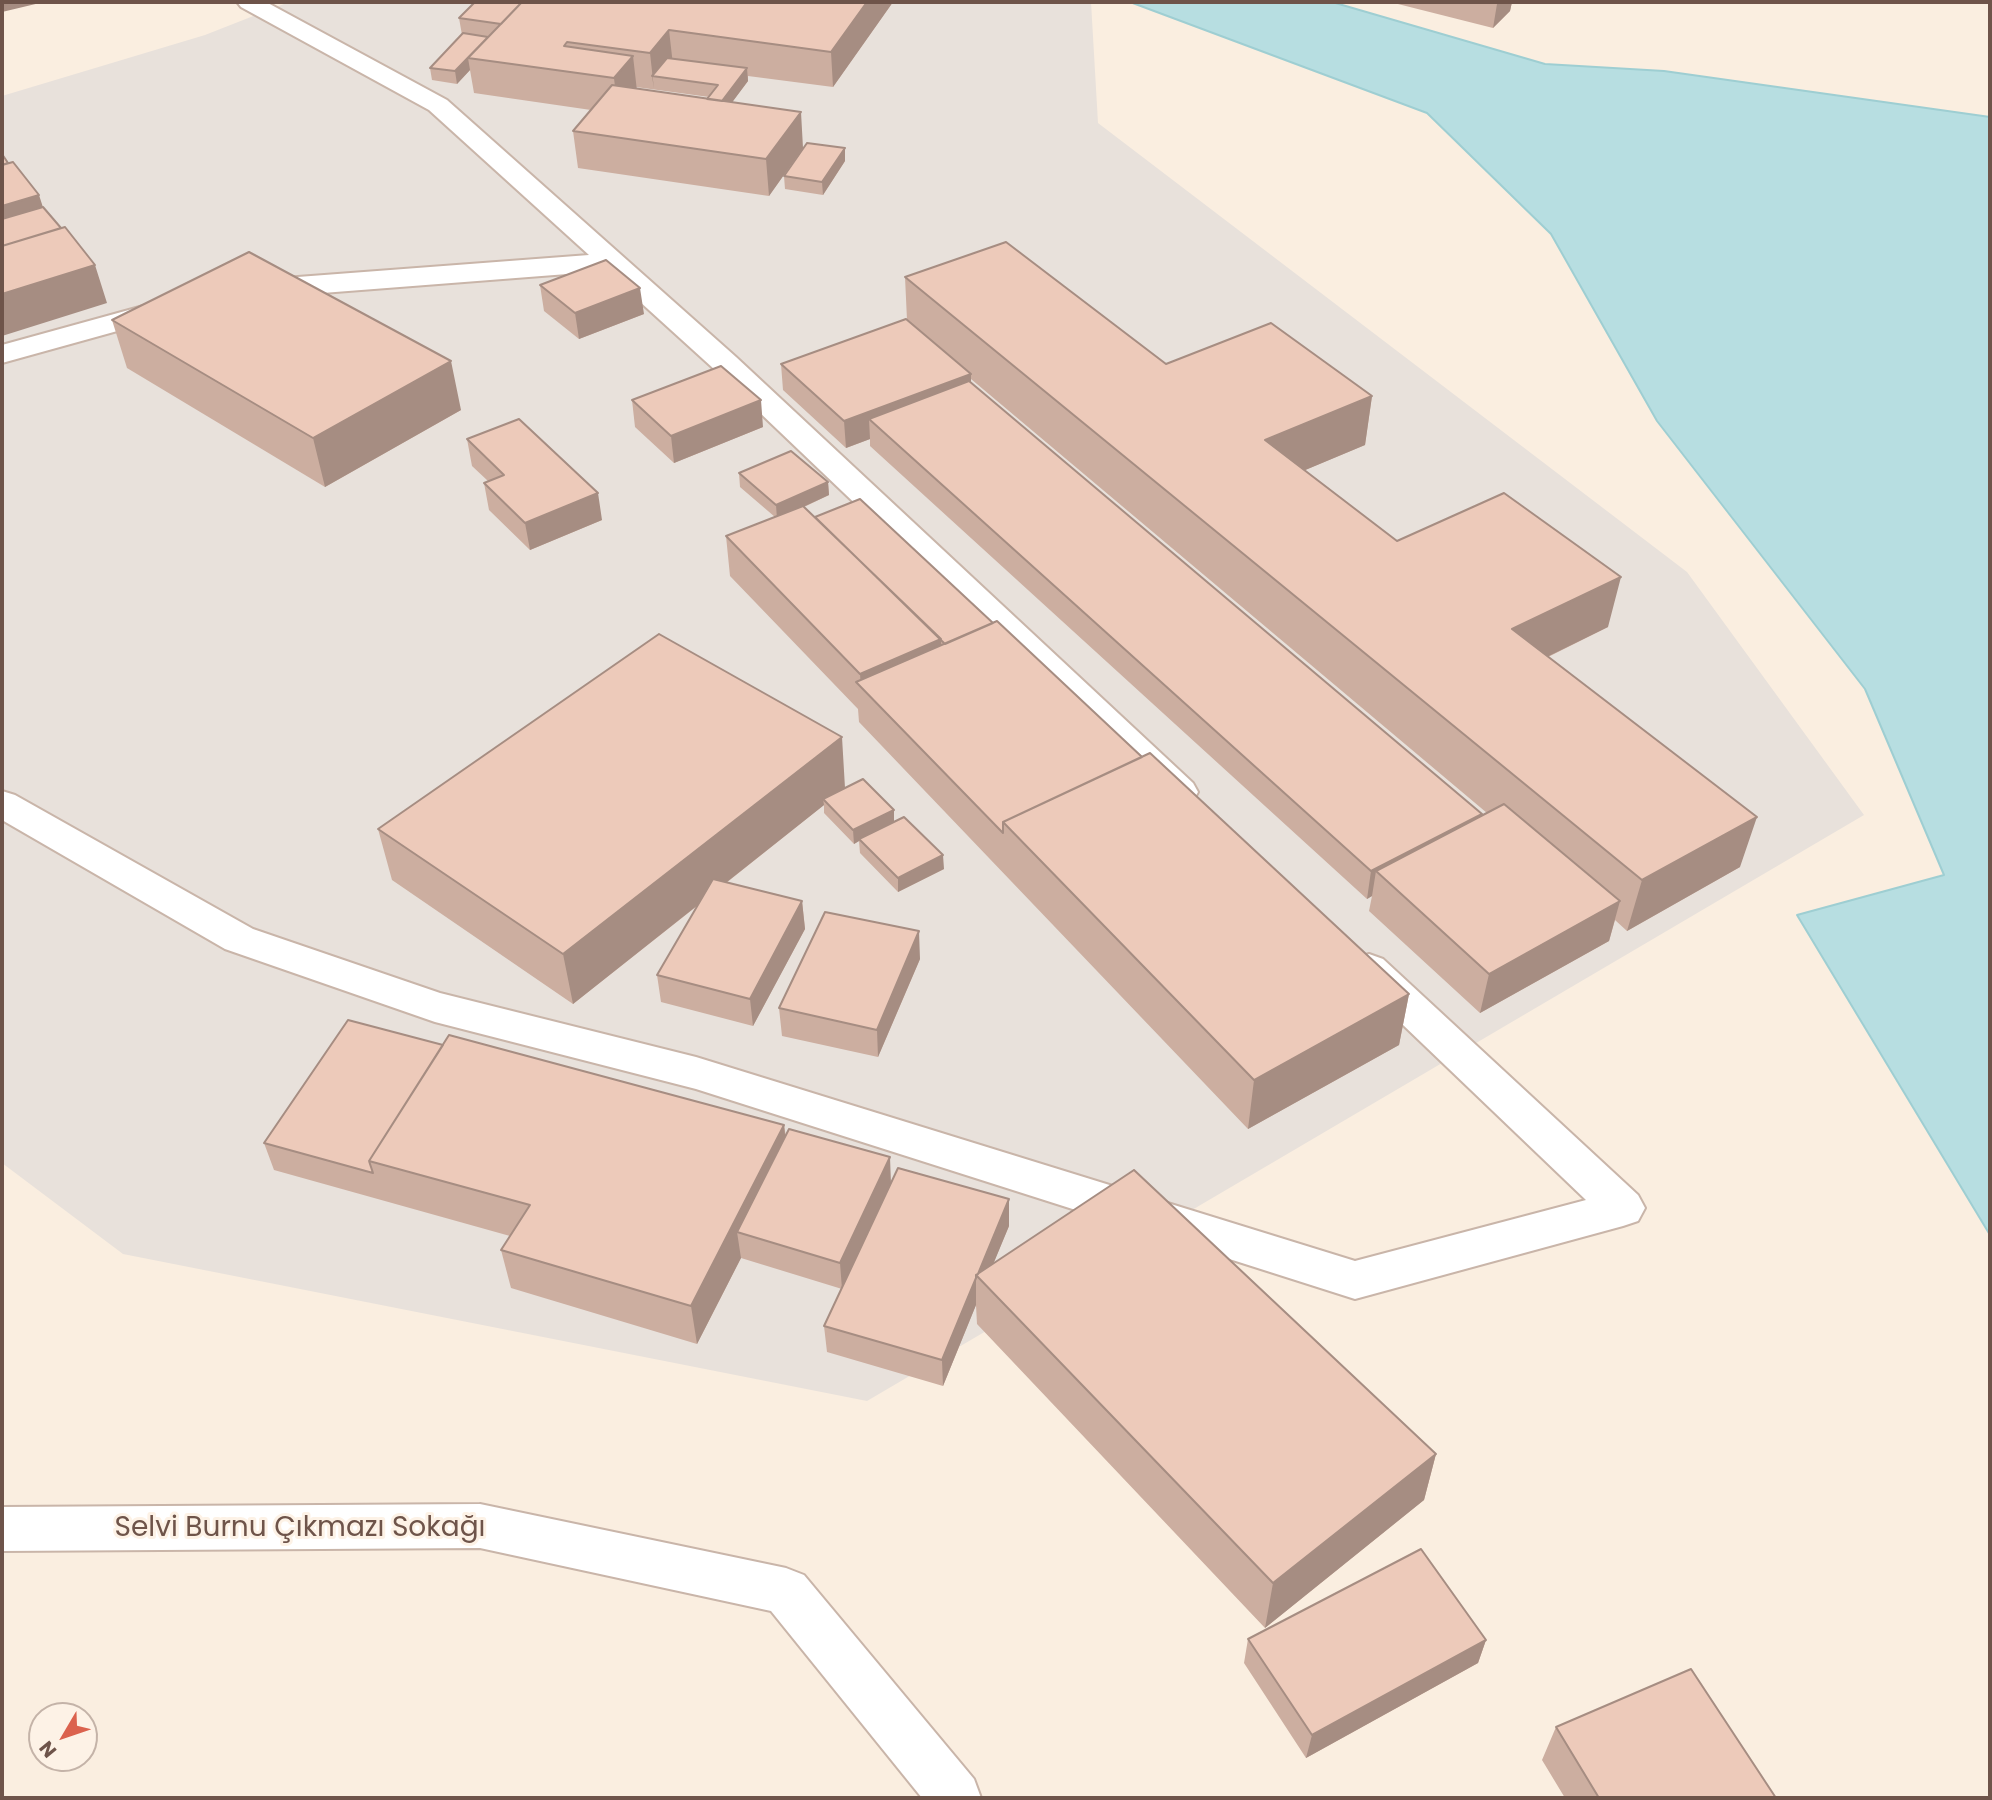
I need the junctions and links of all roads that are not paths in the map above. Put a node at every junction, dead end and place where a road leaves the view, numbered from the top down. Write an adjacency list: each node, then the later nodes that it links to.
1 (249, 2): 2 (street)
2 (612, 262): 3 (street); 7 (street)
3 (229, 291)
4 (188, 302): 5 (street)
5 (2, 354)
6 (2, 804): 8 (street)
7 (1199, 810)
8 (1351, 952)
9 (2, 1529): 10 (street, Selvi Burnu Çıkmazı Sokağı)
10 (955, 1798)

